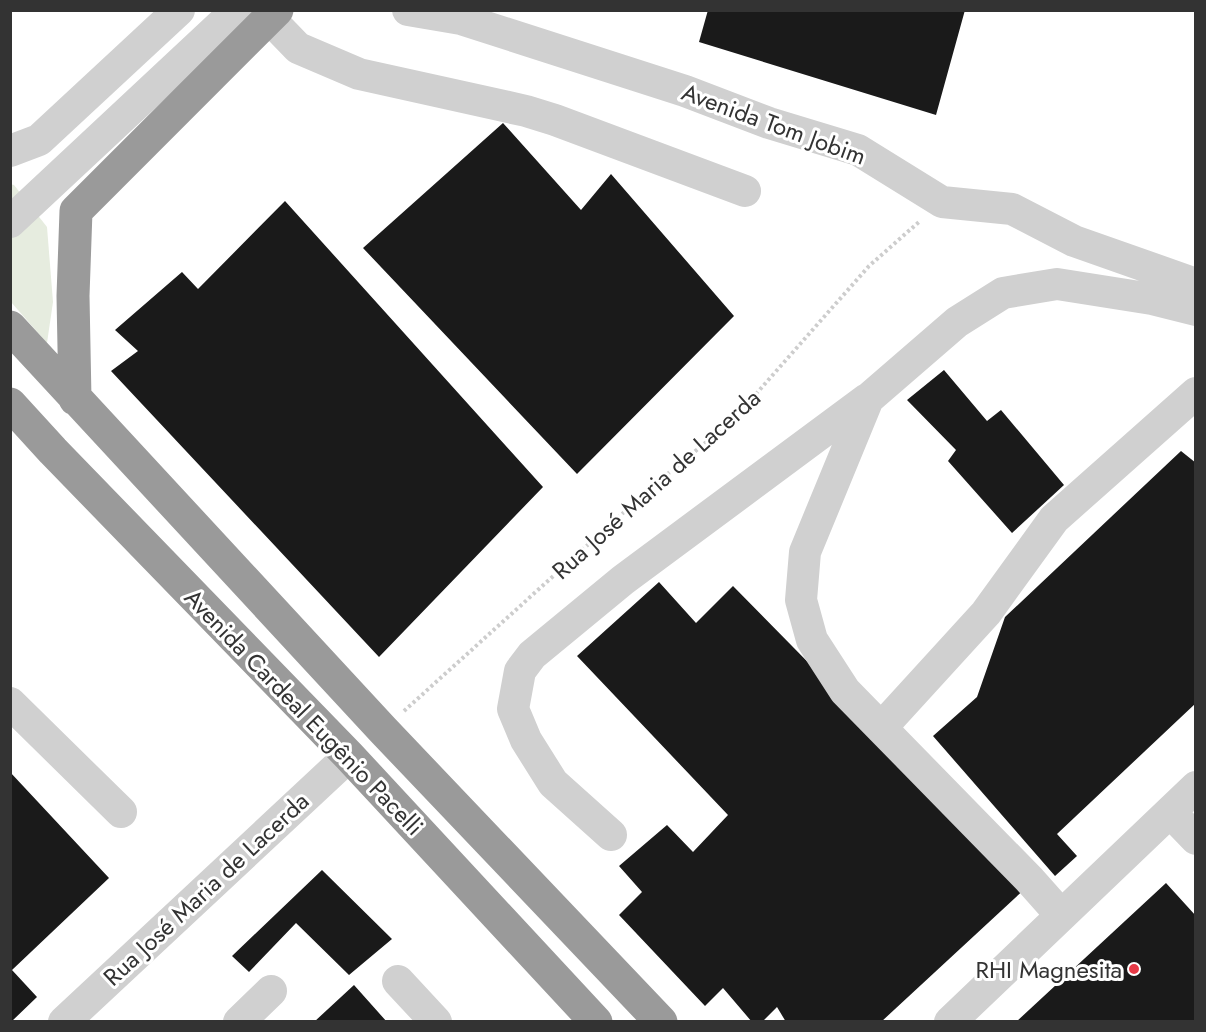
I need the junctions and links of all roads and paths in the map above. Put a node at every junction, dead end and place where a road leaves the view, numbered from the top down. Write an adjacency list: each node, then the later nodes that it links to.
1 (179, 10): 6 (street)
2 (208, 10): 8 (street)
3 (237, 10): 10 (street)
4 (408, 10): 9 (street, Avenida Tom Jobim)
5 (273, 14): 7 (street); 15 (highway)
6 (10, 151)
7 (746, 191)
8 (10, 200)
9 (942, 202): 11 (street, Avenida Tom Jobim); 22 (path, Rua José Maria de Lacerda)
10 (10, 222)
11 (1196, 284)
12 (1196, 310): 16 (street)
13 (10, 327): 15 (highway)
14 (1196, 393): 21 (street)
15 (75, 399): 22 (highway)
16 (868, 399): 21 (street); 27 (street)
17 (10, 404): 19 (highway, Avenida Cardeal Eugênio Pacelli)
18 (10, 430): 19 (highway)
19 (53, 451): 23 (highway, Avenida Cardeal Eugênio Pacelli)
20 (10, 703): 25 (street)
21 (881, 728): 29 (street)
22 (383, 730): 36 (highway)
23 (349, 756): 32 (street, Rua José Maria de Lacerda); 35 (highway, Avenida Cardeal Eugênio Pacelli)
24 (1196, 787): 26 (street)
25 (121, 812)
26 (1170, 812): 28 (street); 29 (street)
27 (611, 836)
28 (1196, 839)
29 (1061, 915): 37 (street)
30 (399, 981): 34 (street)
31 (270, 991): 33 (street)
32 (64, 1022)
33 (239, 1022)
34 (436, 1022)
35 (596, 1022)
36 (661, 1022)
37 (950, 1022)

